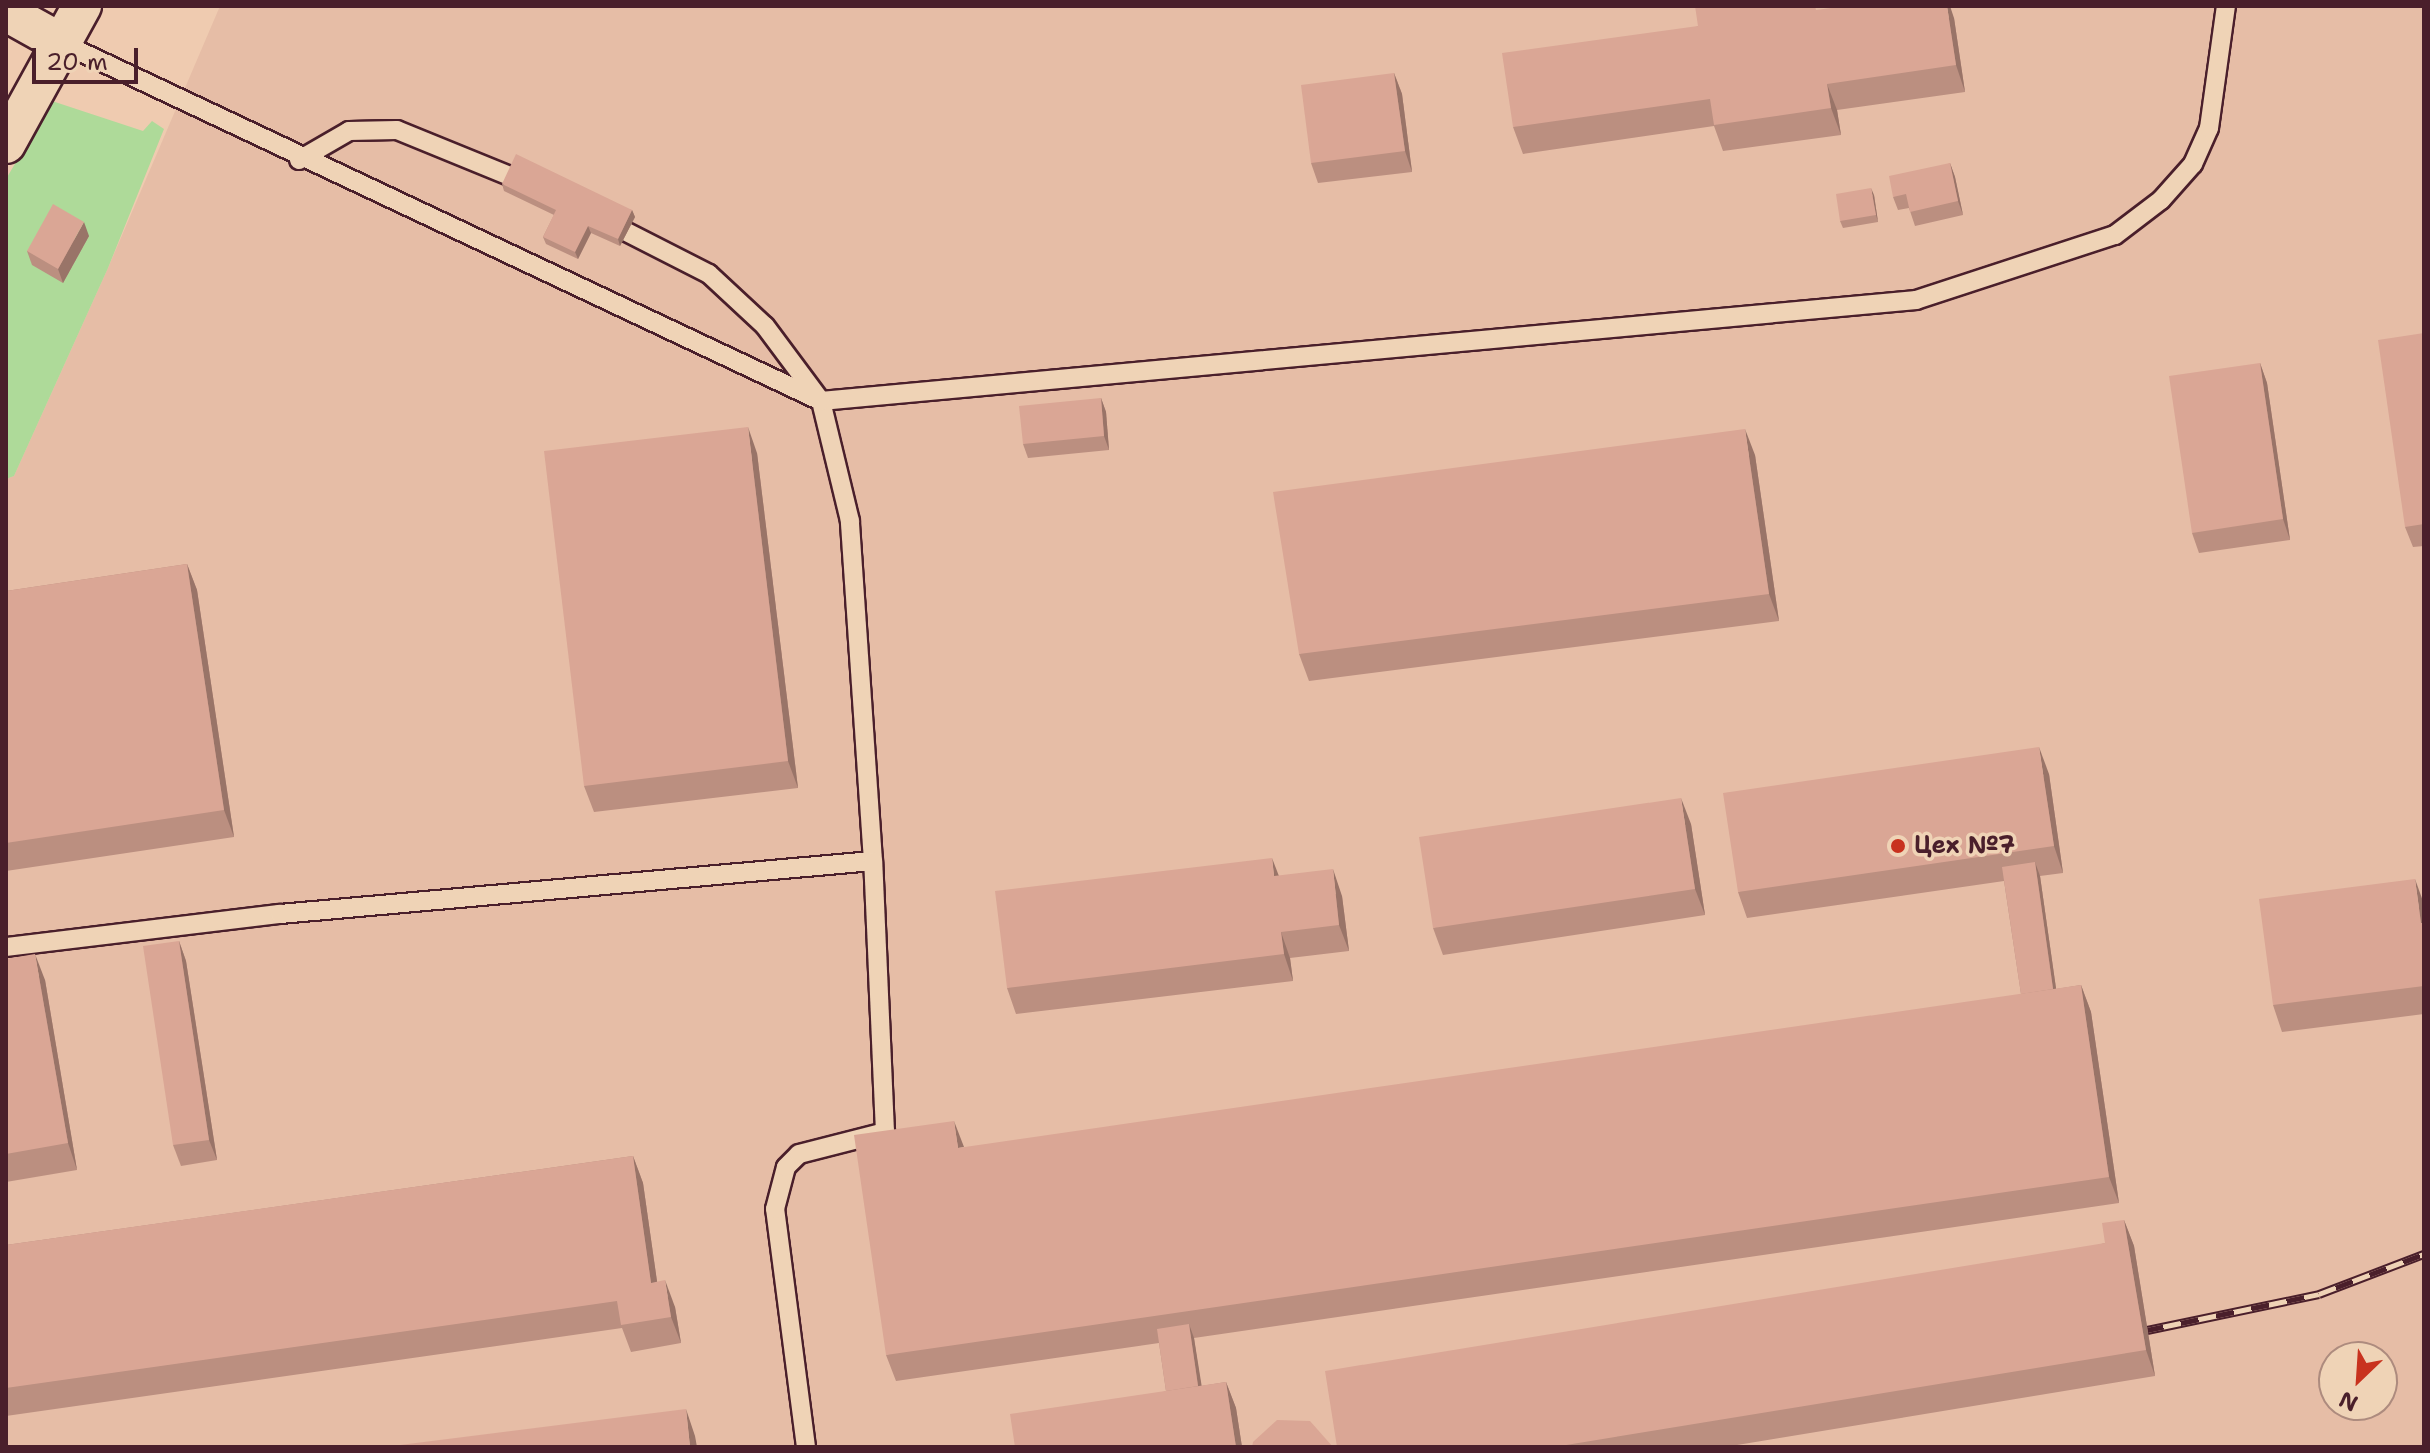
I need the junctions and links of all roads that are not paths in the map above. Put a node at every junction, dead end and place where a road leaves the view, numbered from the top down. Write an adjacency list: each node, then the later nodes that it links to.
1 (82, 6): 4 (street)
2 (2226, 6): 9 (lane)
3 (6, 12): 4 (street)
4 (62, 43): 5 (street); 6 (lane)
5 (6, 144)
6 (299, 160): 7 (lane); 9 (lane)
7 (549, 194)
8 (589, 214): 9 (lane)
9 (821, 401): 10 (lane)
10 (873, 861): 11 (lane); 12 (lane)
11 (6, 947)
12 (806, 1447)

